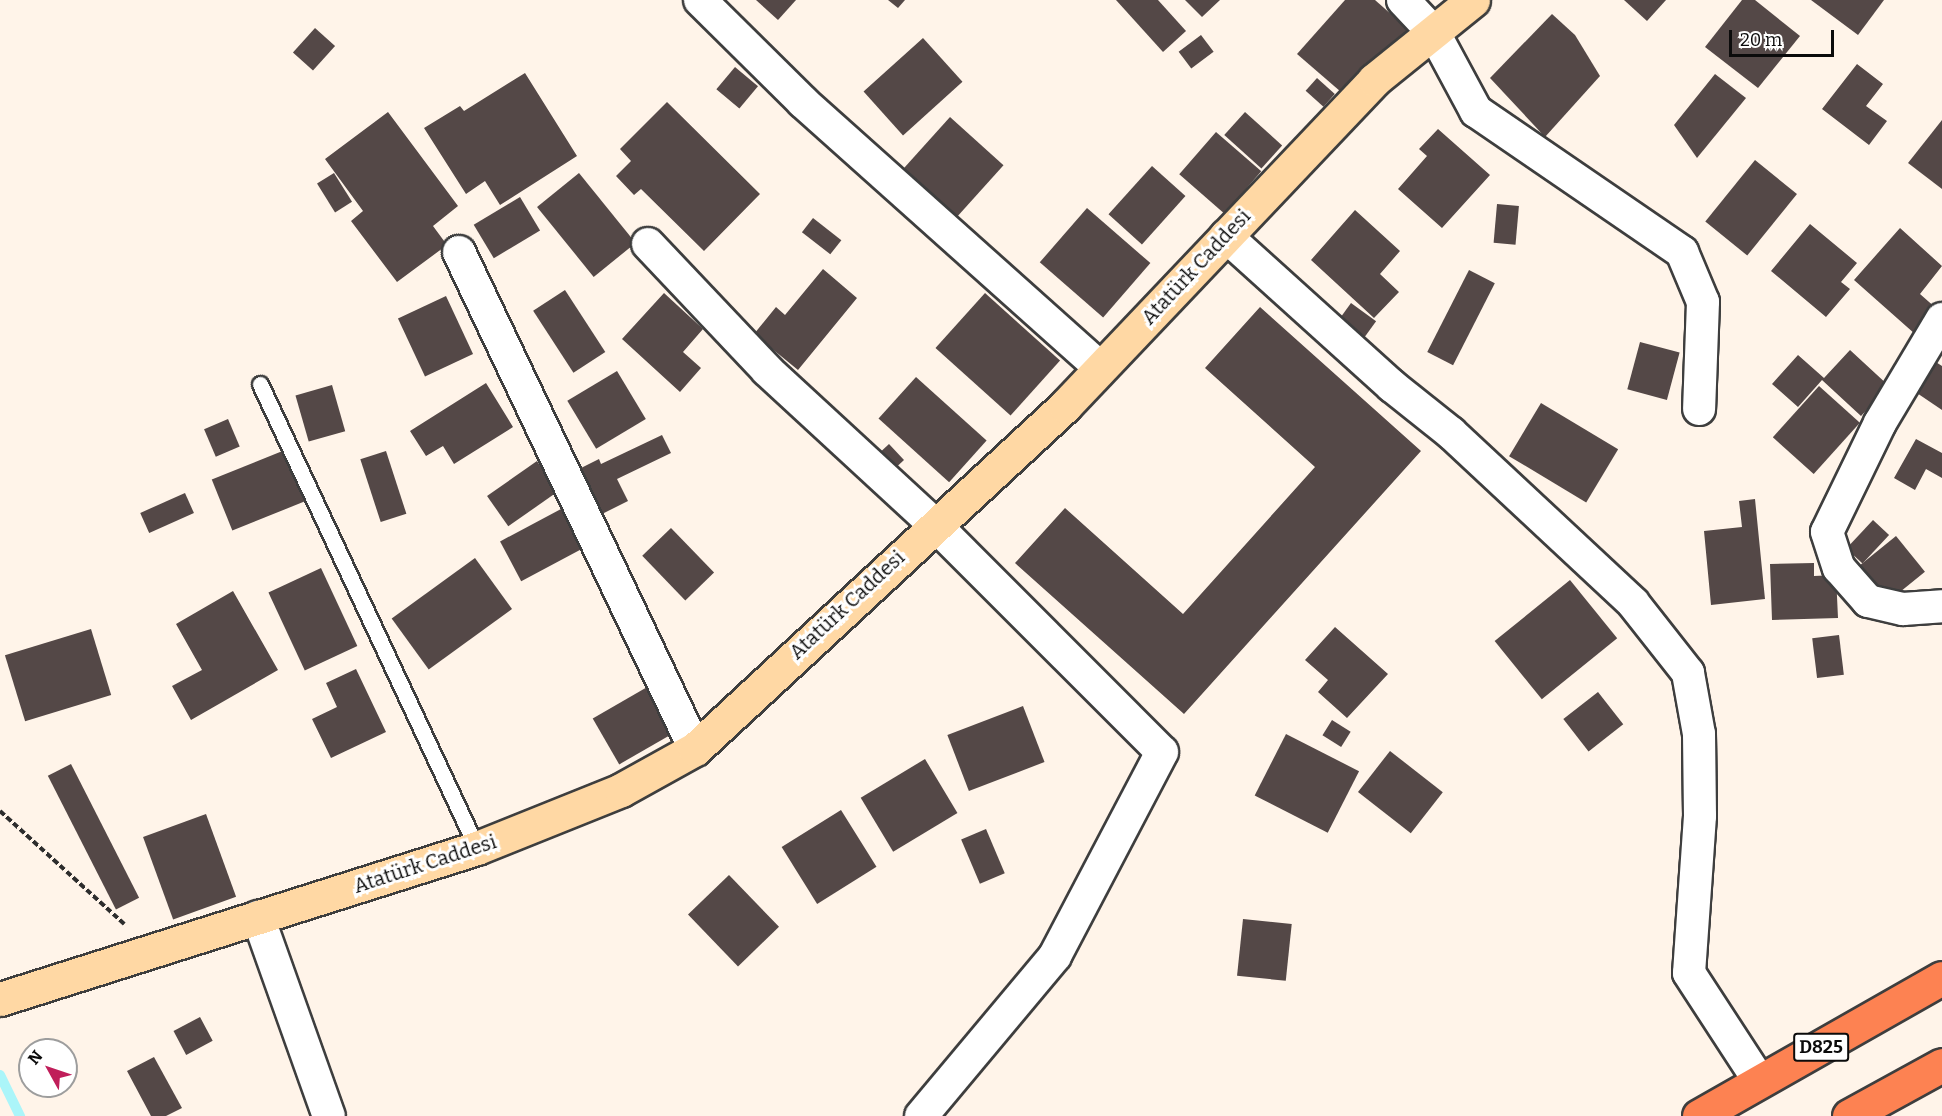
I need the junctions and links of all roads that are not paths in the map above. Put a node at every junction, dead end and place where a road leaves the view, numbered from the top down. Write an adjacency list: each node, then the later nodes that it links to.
1 (700, 0): 9 (street)
2 (1403, 0): 4 (street)
3 (1473, 0): 4 (main road, Atatürk Caddesi)
4 (1434, 33): 5 (main road, Atatürk Caddesi); 11 (street)
5 (1226, 236): 9 (main road, Atatürk Caddesi); 20 (street)
6 (648, 244): 12 (street)
7 (459, 252): 14 (street)
8 (1942, 319): 13 (street)
9 (1101, 368): 12 (main road, Atatürk Caddesi)
10 (260, 384): 15 (lane)
11 (1699, 410)
12 (934, 524): 14 (main road, Atatürk Caddesi); 22 (street)
13 (1942, 606)
14 (695, 749): 15 (main road, Atatürk Caddesi)
15 (477, 848): 16 (main road, Atatürk Caddesi)
16 (258, 917): 18 (main road, Atatürk Caddesi); 21 (street)
17 (1942, 978): 20 (highway, D825)
18 (0, 999)
19 (1942, 1065): 24 (highway)
20 (1760, 1082): 23 (highway, D825)
21 (329, 1116)
22 (921, 1116)
23 (1699, 1116)
24 (1849, 1116)

